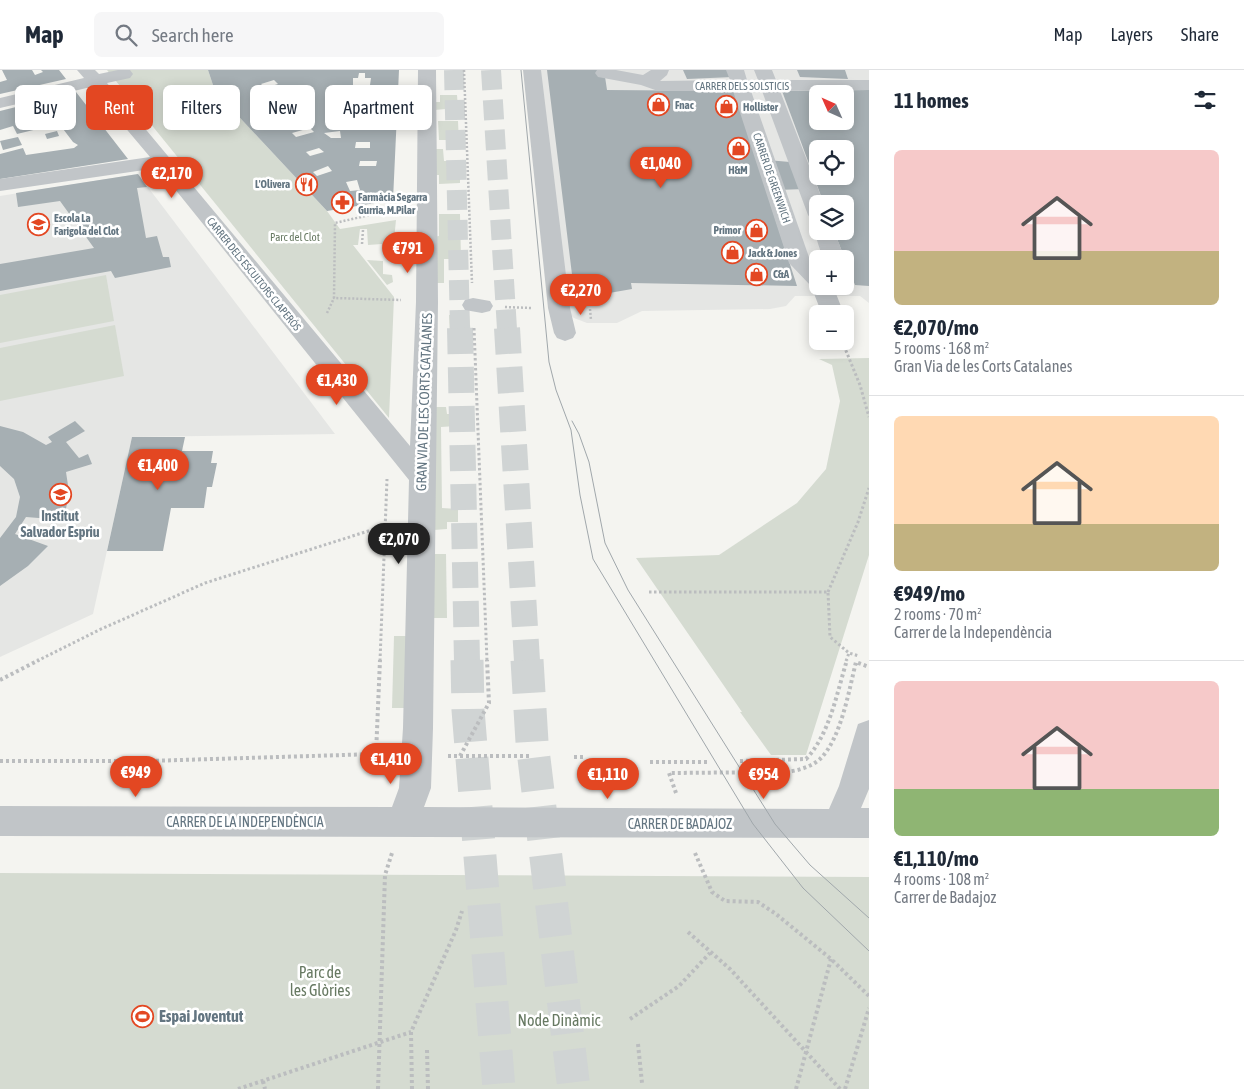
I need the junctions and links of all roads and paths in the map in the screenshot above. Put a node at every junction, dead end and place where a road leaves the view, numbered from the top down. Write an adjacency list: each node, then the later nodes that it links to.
1 (427, 70): 31 (street, GRAN VIA DE LES CORTS CATALANES)
2 (464, 70): 24 (path)
3 (532, 70): 25 (street)
4 (660, 70): 10 (street)
5 (604, 73): 10 (street, CARRER DELS SOLSTICIS)
6 (124, 74): 7 (street)
7 (90, 75): 12 (street); 13 (street, CARRER DELS ESCULTORS CLAPERÓS)
8 (738, 78): 9 (street, CARRER DELS SOLSTICIS); 10 (street, CARRER DELS SOLSTICIS); 19 (street, CARRER DE GREENWICH)
9 (766, 78): 11 (street, CARRER DELS SOLSTICIS); 15 (street)
10 (646, 81)
11 (869, 85)
12 (0, 103)
13 (163, 161): 14 (street); 31 (street, CARRER DELS ESCULTORS CLAPERÓS)
14 (0, 185)
15 (810, 195)
16 (404, 207): 20 (path)
17 (363, 230): 18 (path)
18 (362, 244)
19 (809, 274)
20 (334, 298): 21 (path, GRAN VIA DE LES CORTS CATALANES); 26 (path)
21 (407, 301)
22 (596, 301): 23 (path)
23 (583, 303)
24 (486, 306): 25 (path); 42 (path)
25 (559, 308): 27 (street)
26 (327, 312)
27 (565, 333)
28 (845, 350): 29 (path)
29 (869, 417)
30 (387, 474): 33 (path)
31 (422, 478): 52 (street, GRAN VIA DE LES CORTS CATALANES)
32 (869, 488): 35 (path)
33 (384, 526): 39 (path); 46 (path)
34 (649, 592): 35 (path)
35 (828, 592): 36 (path)
36 (849, 653): 37 (path); 47 (path)
37 (859, 656)
38 (869, 667): 50 (path)
39 (0, 680)
40 (869, 734): 54 (street)
41 (444, 756): 42 (path)
42 (460, 756): 43 (path)
43 (532, 756)
44 (574, 757): 45 (path)
45 (584, 757)
46 (0, 761)
47 (740, 761)
48 (650, 762): 49 (path)
49 (707, 762)
50 (669, 773)
51 (0, 821): 52 (street, CARRER DE LA INDEPENDÈNCIA)
52 (402, 822): 53 (street, CARRER DE LA INDEPENDÈNCIA)
53 (491, 822): 54 (street, CARRER DE BADAJOZ)
54 (856, 823)
55 (700, 866): 60 (path)
56 (385, 875): 65 (path)
57 (462, 911): 64 (path)
58 (688, 932): 59 (path)
59 (710, 953): 63 (path); 68 (path)
60 (831, 959): 61 (path); 68 (path)
61 (869, 996)
62 (869, 1008): 78 (path)
63 (630, 1019)
64 (411, 1032): 65 (path); 74 (path)
65 (379, 1042): 69 (path); 73 (path)
66 (638, 1044): 70 (path)
67 (427, 1050): 75 (path)
68 (806, 1051): 76 (path); 77 (path)
69 (263, 1081): 71 (path); 72 (path)
70 (642, 1084)
71 (238, 1089)
72 (265, 1089)
73 (378, 1089)
74 (412, 1089)
75 (428, 1089)
76 (796, 1089)
77 (840, 1089)
78 (845, 1089)

